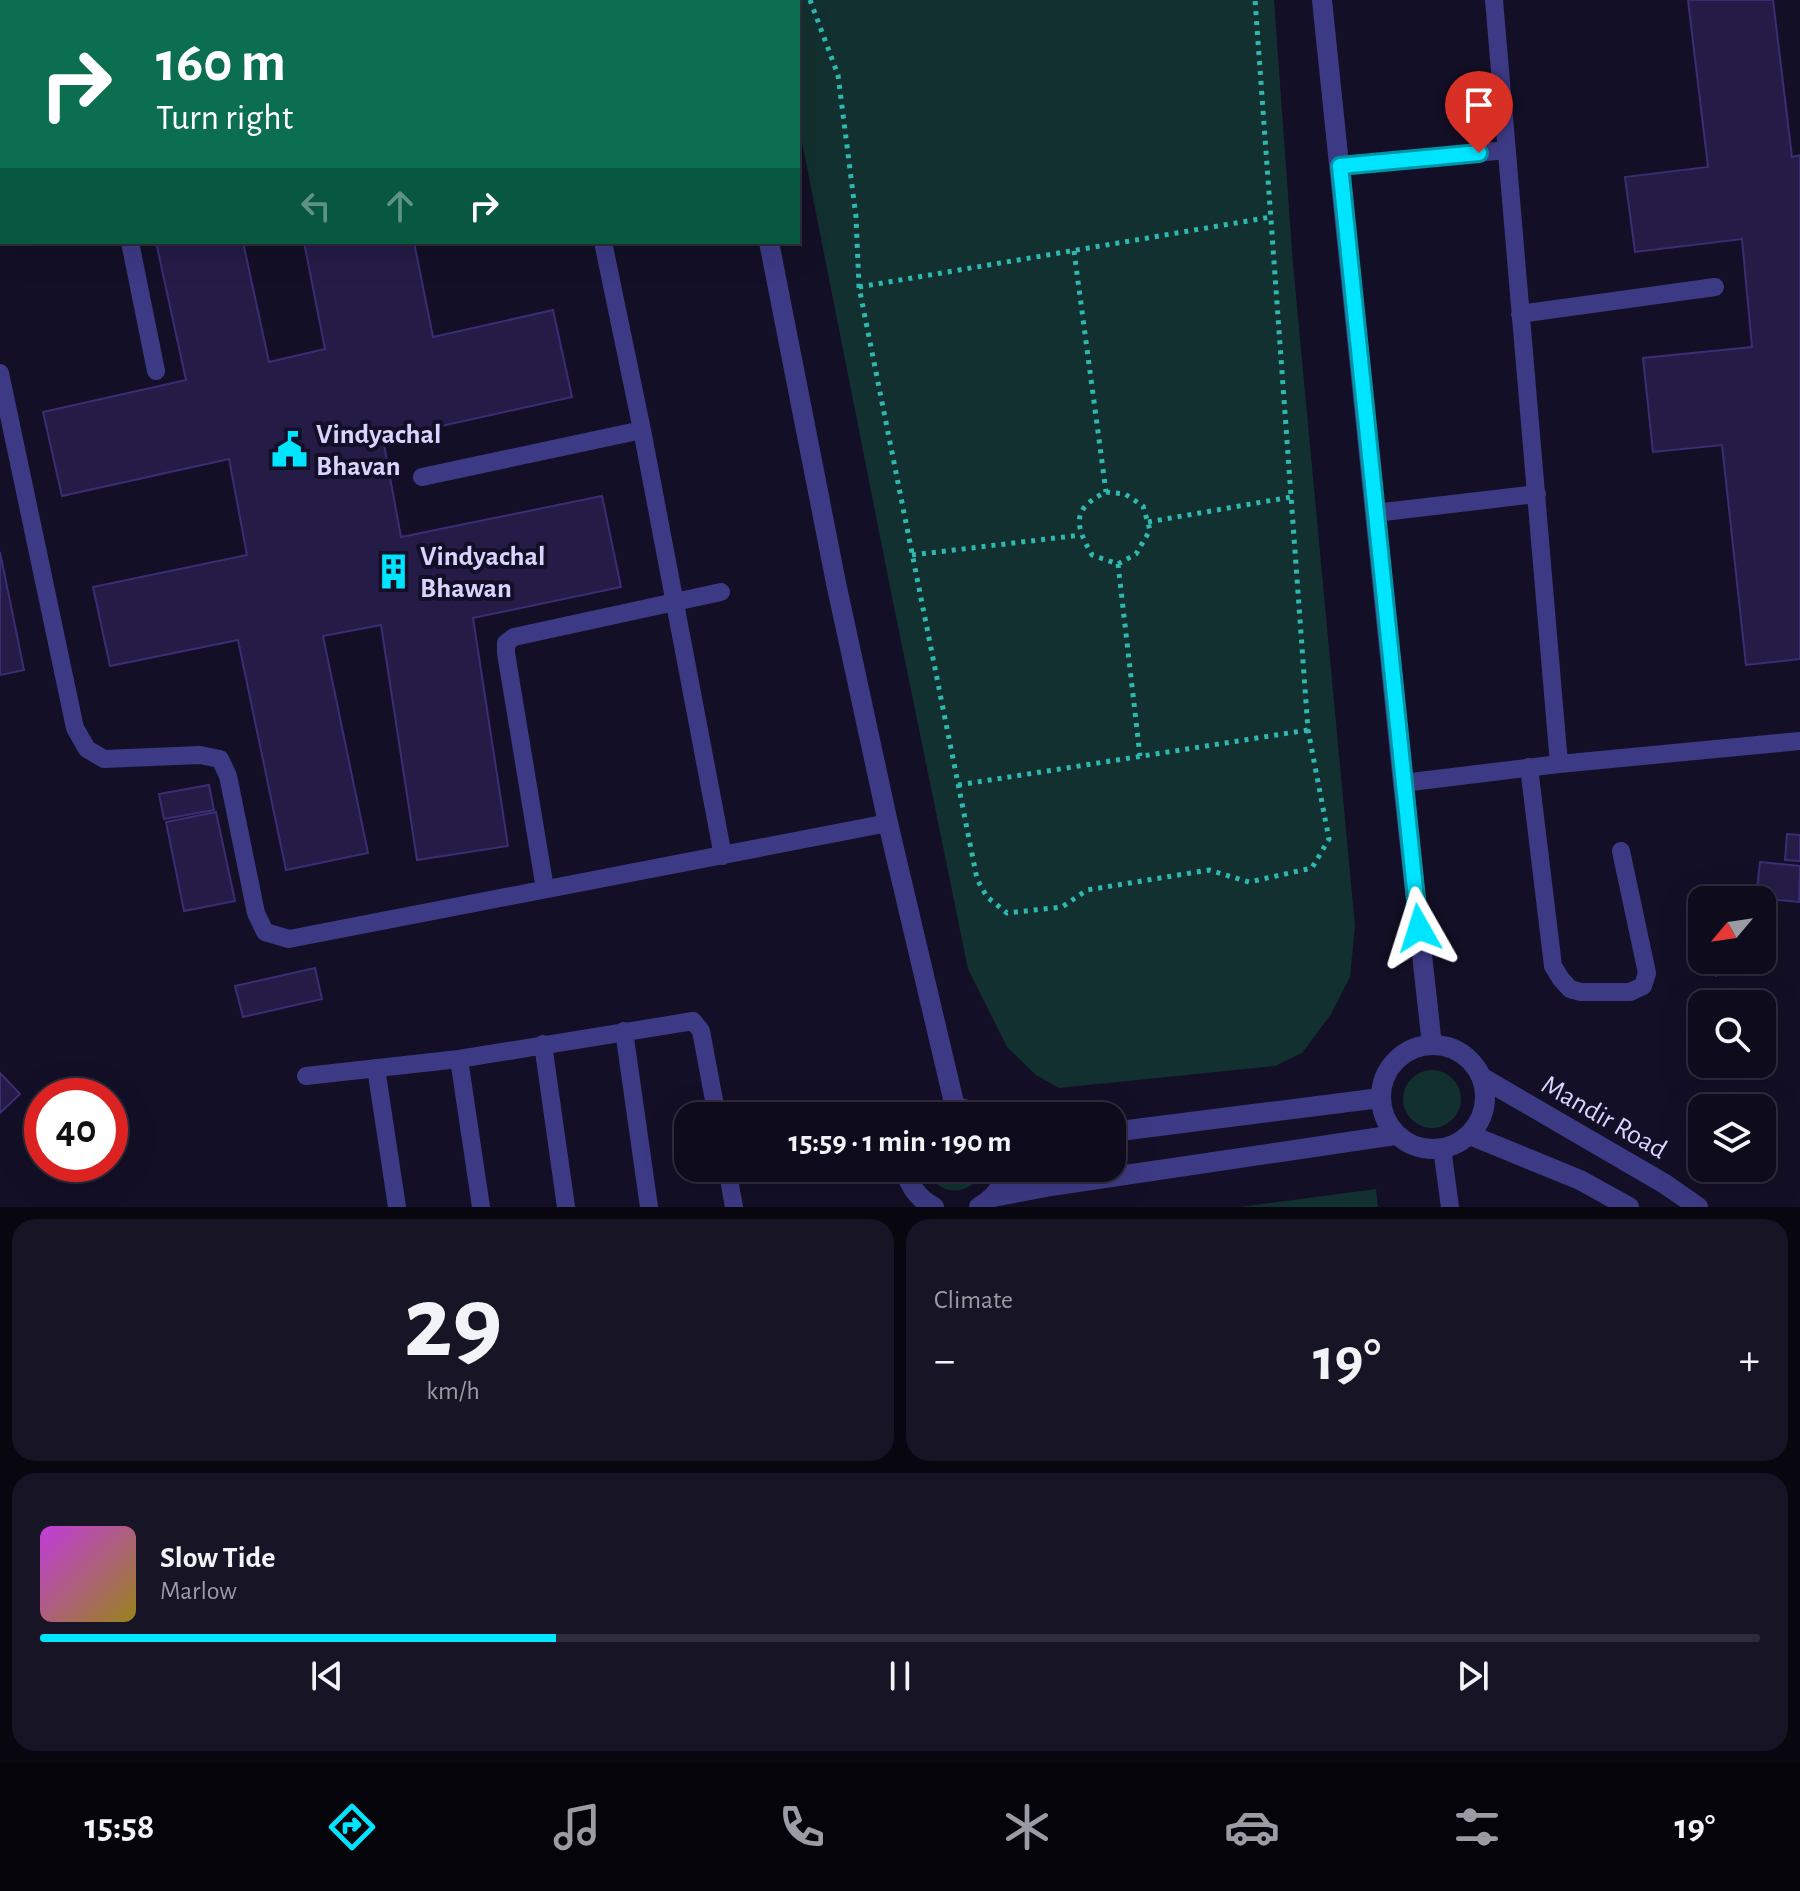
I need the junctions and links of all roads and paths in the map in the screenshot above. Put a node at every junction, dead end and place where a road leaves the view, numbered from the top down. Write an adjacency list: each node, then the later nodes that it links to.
1 (810, 0): 12 (path)
2 (1255, 0): 7 (path)
3 (1322, 0): 6 (street)
4 (1494, 0): 5 (lane)
5 (1507, 150): 6 (lane); 14 (lane)
6 (1340, 166): 22 (street)
7 (1271, 217): 11 (path); 21 (path)
8 (130, 244): 15 (lane)
9 (603, 244): 17 (lane)
10 (769, 244): 36 (street)
11 (1073, 251): 12 (path); 19 (path)
12 (859, 287): 25 (path)
13 (1715, 287): 14 (lane)
14 (1520, 314): 20 (lane)
15 (156, 371)
16 (0, 373): 39 (lane)
17 (642, 430): 18 (lane); 28 (lane)
18 (422, 477)
19 (1106, 492): 23 (path); 24 (path)
20 (1537, 494): 22 (lane); 32 (lane)
21 (1291, 497): 23 (path); 29 (path)
22 (1375, 513): 34 (street)
23 (1148, 522): 26 (path)
24 (1081, 535): 25 (path); 26 (path)
25 (912, 555): 35 (path)
26 (1118, 564): 31 (path)
27 (721, 592): 28 (lane)
28 (675, 602): 38 (lane); 39 (lane)
29 (1308, 730): 31 (path); 35 (path)
30 (1800, 741): 32 (lane)
31 (1140, 756): 35 (path)
32 (1559, 764): 33 (lane)
33 (1529, 767): 34 (lane); 37 (lane)
34 (1403, 783): 42 (street)
35 (958, 785)
36 (888, 823): 38 (lane); 49 (street)
37 (1621, 851)
38 (723, 856): 39 (lane)
39 (545, 889)
40 (624, 1031): 41 (lane); 48 (lane); 61 (lane)
41 (543, 1044): 43 (lane); 60 (lane)
42 (1432, 1045): 46 (street); 47 (street)
43 (459, 1059): 44 (lane); 59 (lane)
44 (376, 1068): 45 (lane); 58 (lane)
45 (306, 1076)
46 (1481, 1077): 52 (street); 66 (street, Mandir Road)
47 (1380, 1098): 50 (street); 51 (street)
48 (714, 1102)
49 (954, 1102)
50 (1126, 1130)
51 (1395, 1135): 53 (street); 57 (street)
52 (1470, 1135): 53 (street); 65 (street)
53 (1442, 1148): 64 (lane)
54 (730, 1182): 62 (lane)
55 (909, 1182): 63 (street)
56 (1002, 1182): 57 (street)
57 (986, 1202)
58 (397, 1207)
59 (481, 1207)
60 (566, 1207)
61 (649, 1207)
62 (734, 1207)
63 (934, 1207)
64 (1450, 1207)
65 (1629, 1207)
66 (1698, 1207)

